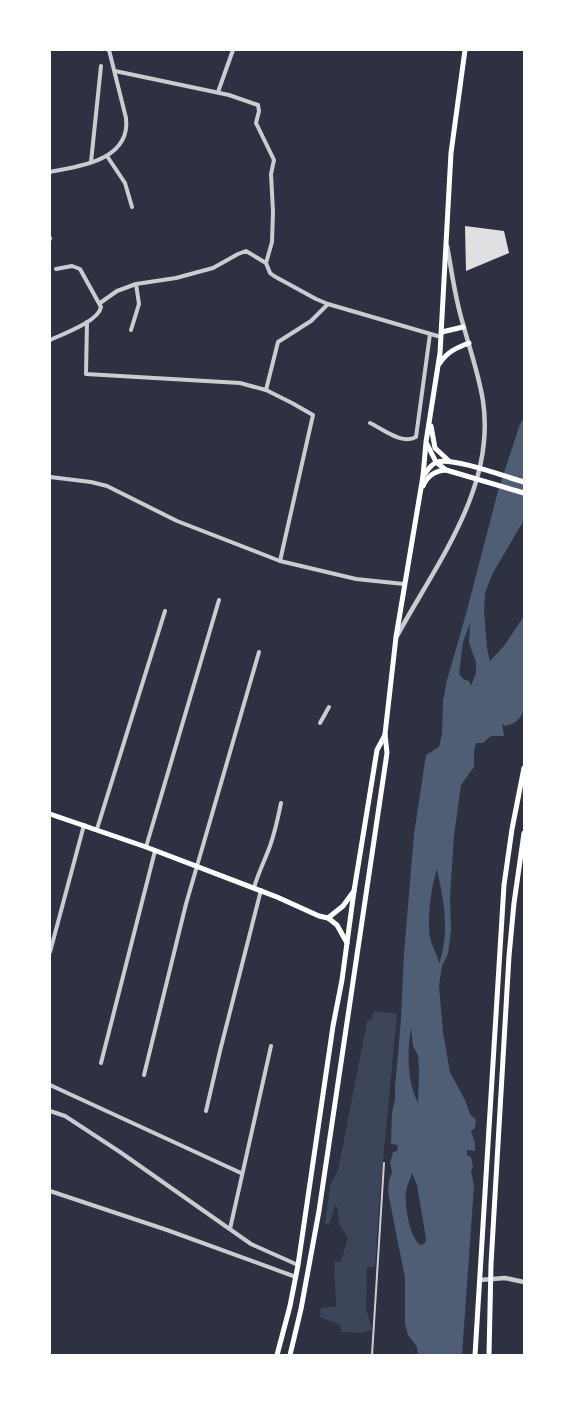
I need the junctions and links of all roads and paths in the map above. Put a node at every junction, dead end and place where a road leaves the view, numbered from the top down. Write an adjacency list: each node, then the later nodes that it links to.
1 (109, 50): 5 (street)
2 (233, 50): 6 (street)
3 (465, 50): 11 (main road)
4 (101, 66): 8 (street)
5 (115, 71): 6 (street); 7 (street)
6 (218, 92): 12 (street)
7 (107, 156): 8 (street); 10 (street)
8 (91, 162): 9 (street)
9 (50, 172)
10 (132, 207)
11 (447, 243): 18 (street); 21 (main road)
12 (266, 263): 14 (street); 16 (street)
13 (56, 269): 15 (street)
14 (136, 284): 15 (street); 19 (street)
15 (100, 303): 17 (street)
16 (328, 304): 20 (street); 25 (street)
17 (87, 322): 22 (street); 25 (street)
18 (463, 327): 21 (main road); 23 (street)
19 (131, 330)
20 (430, 334): 21 (street); 27 (street)
21 (441, 334): 24 (main road)
22 (50, 340)
23 (469, 343): 24 (main road); 41 (street)
24 (438, 366): 26 (main road)
25 (266, 390): 37 (street)
26 (430, 418): 28 (main road); 29 (main road)
27 (370, 423)
28 (426, 442): 30 (main road); 32 (main road)
29 (450, 461): 30 (main road); 34 (main road)
30 (436, 462): 31 (main road); 32 (main road)
31 (446, 470): 35 (main road); 36 (main road)
32 (423, 476): 36 (main road)
33 (50, 477): 37 (street)
34 (524, 482)
35 (524, 492)
36 (419, 498): 38 (main road)
37 (280, 561): 38 (street)
38 (404, 584): 41 (main road)
39 (218, 600): 52 (street)
40 (165, 610): 50 (street)
41 (396, 637): 45 (main road)
42 (259, 652): 54 (street)
43 (329, 707): 44 (street)
44 (320, 723)
45 (385, 734): 57 (main road); 77 (main road)
46 (524, 768): 74 (main road)
47 (281, 803): 55 (street)
48 (50, 814): 49 (main road)
49 (84, 825): 50 (main road); 60 (street)
50 (97, 829): 52 (main road)
51 (524, 833): 73 (main road)
52 (146, 846): 53 (main road)
53 (155, 851): 54 (main road); 62 (street)
54 (197, 867): 55 (main road); 63 (street)
55 (254, 888): 56 (main road)
56 (261, 890): 58 (main road); 66 (street)
57 (354, 891): 58 (main road); 59 (main road)
58 (328, 918): 59 (main road)
59 (347, 944): 71 (main road)
60 (50, 952)
61 (271, 1046): 68 (street)
62 (101, 1063)
63 (144, 1076)
64 (50, 1085): 68 (street)
65 (50, 1111): 70 (street)
66 (206, 1111)
67 (384, 1164): 78 (lane)
68 (241, 1173): 70 (street)
69 (50, 1191): 72 (street)
70 (230, 1228): 71 (street)
71 (298, 1265): 72 (main road)
72 (296, 1277): 76 (main road)
73 (491, 1279): 74 (street); 75 (street); 80 (main road)
74 (480, 1280): 79 (main road)
75 (524, 1282)
76 (277, 1355)
77 (290, 1355)
78 (372, 1355)
79 (475, 1355)
80 (489, 1355)

